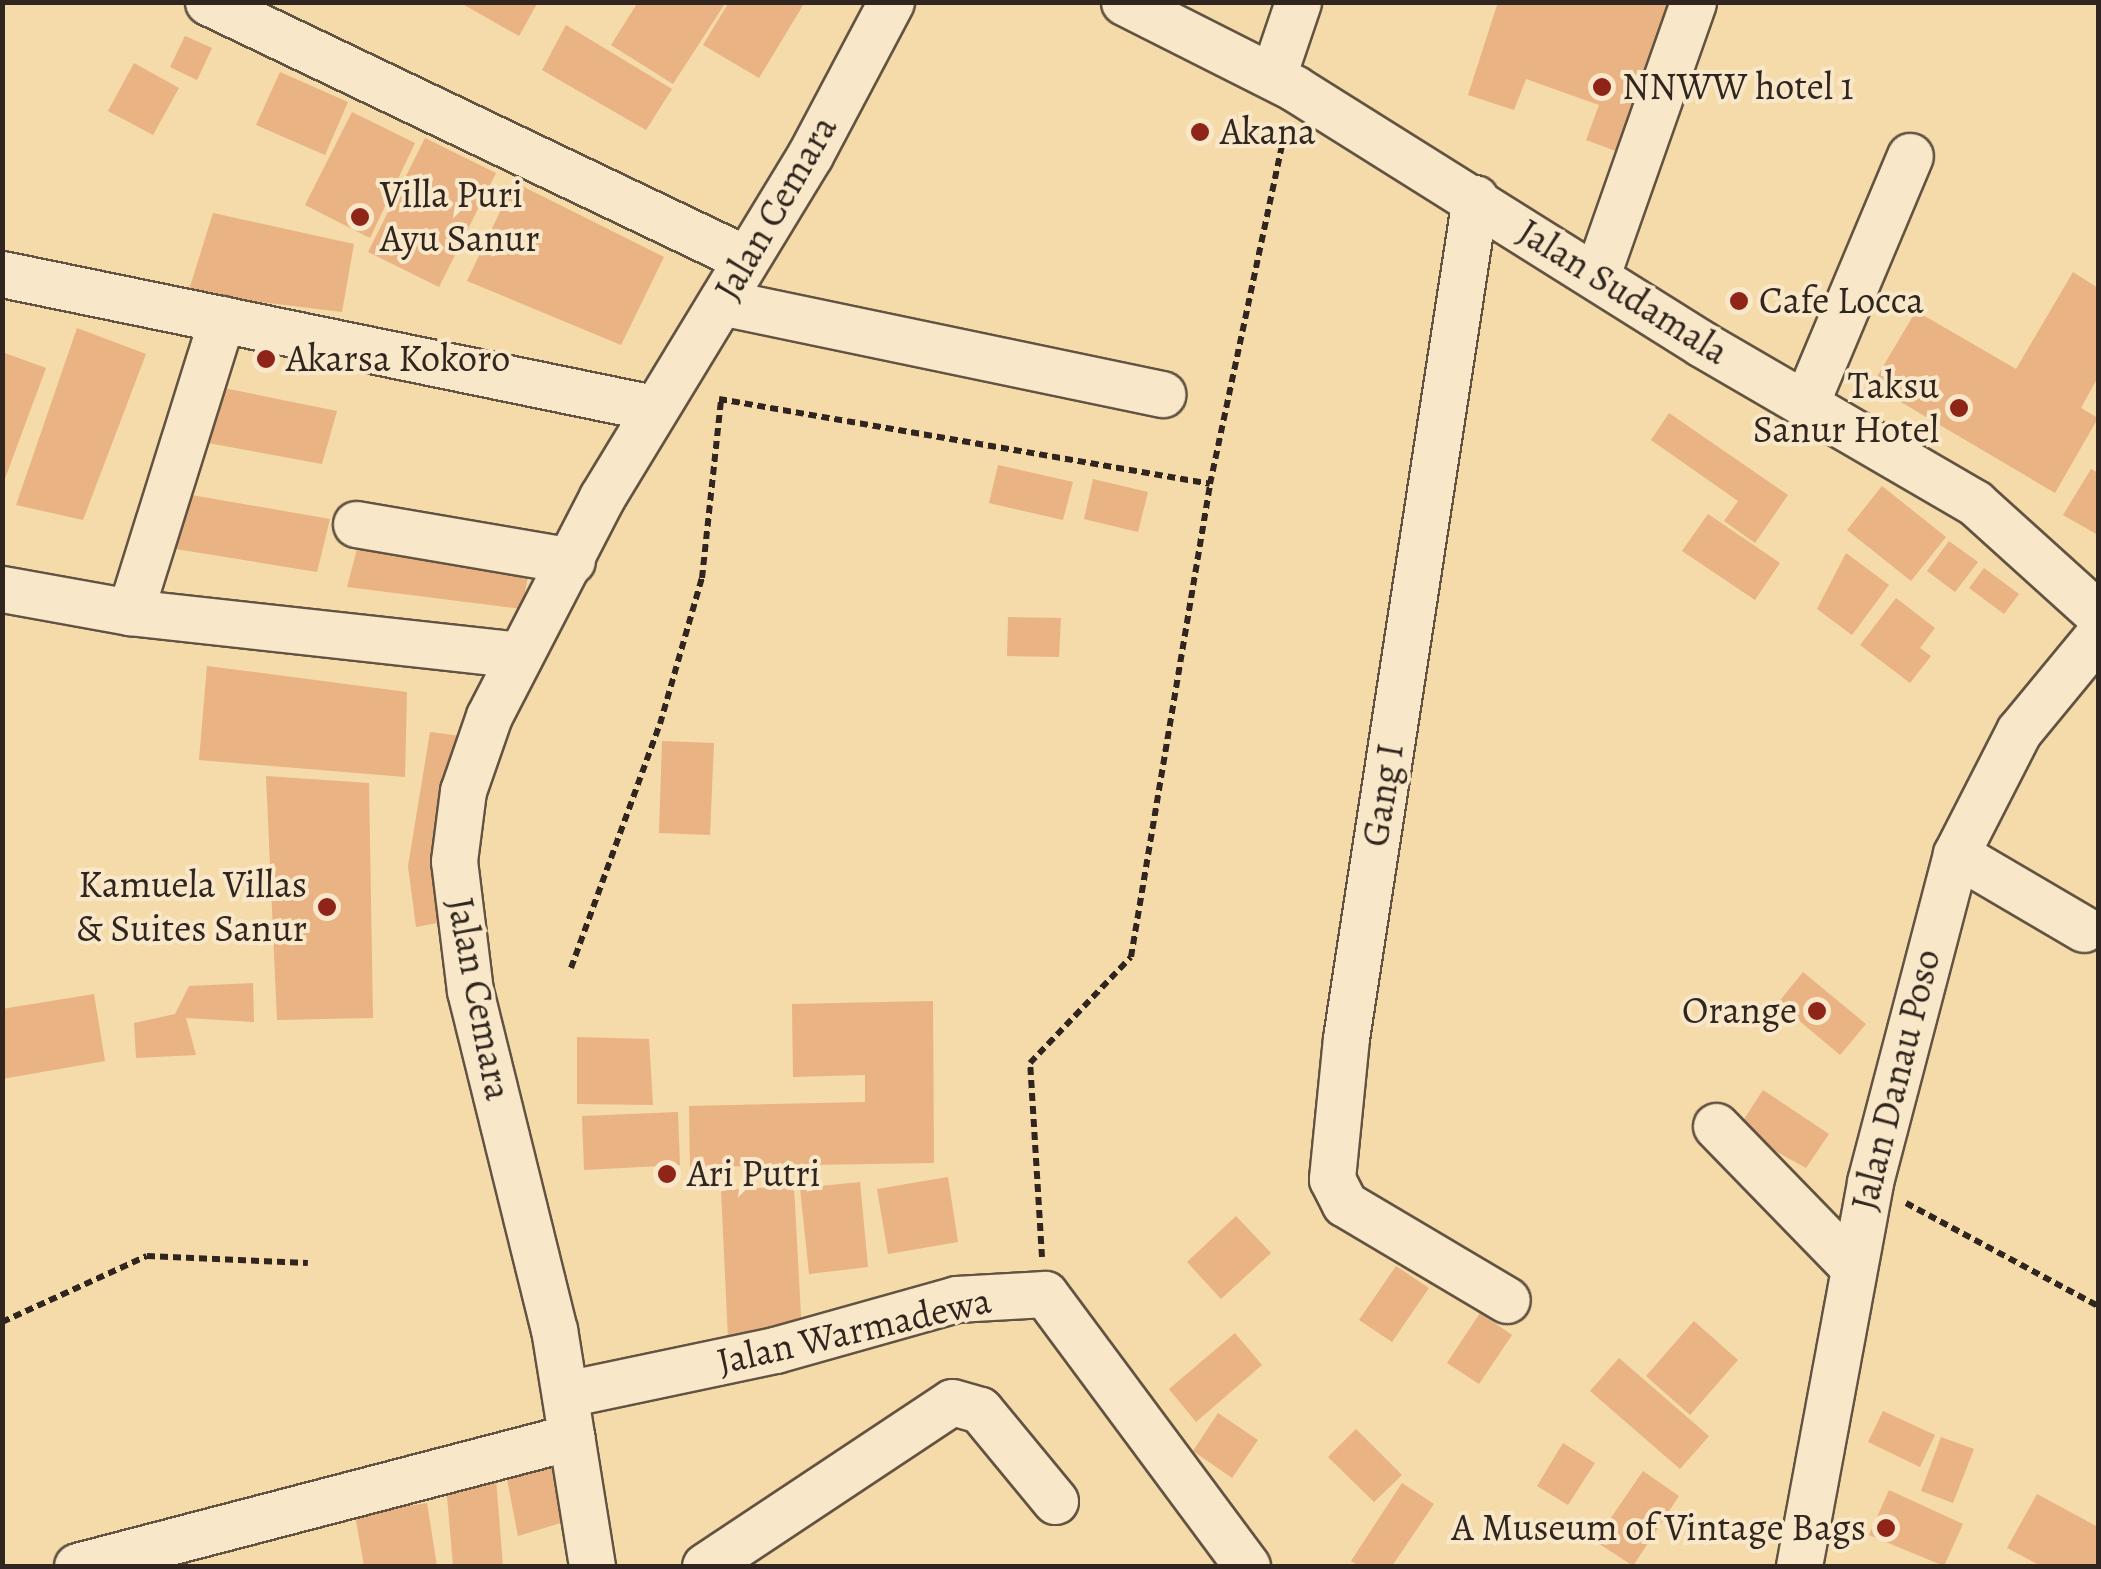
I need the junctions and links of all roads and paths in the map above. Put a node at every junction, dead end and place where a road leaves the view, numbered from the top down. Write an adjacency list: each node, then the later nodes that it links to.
1 (208, 2): 9 (street)
2 (891, 2): 9 (street, Jalan Cemara)
3 (1298, 2): 6 (street)
4 (1694, 2): 11 (street)
5 (1126, 3): 6 (street, Jalan Sudamala)
6 (1283, 82): 8 (street, Jalan Sudamala); 18 (path)
7 (1910, 156): 17 (street)
8 (1474, 198): 11 (street, Jalan Sudamala); 34 (street, Gang I)
9 (746, 259): 12 (street, Jalan Cemara)
10 (2, 274): 13 (street)
11 (1597, 276): 17 (street, Jalan Sudamala)
12 (722, 302): 14 (street); 15 (street, Jalan Cemara)
13 (222, 319): 15 (street); 22 (street)
14 (1163, 394)
15 (658, 398): 16 (path); 20 (street, Jalan Cemara)
16 (721, 399): 18 (path); 28 (path)
17 (1806, 403): 23 (street, Jalan Sudamala)
18 (1210, 484): 33 (path)
19 (356, 524): 20 (street)
20 (572, 561): 25 (street, Jalan Cemara)
21 (2, 588): 22 (street)
22 (130, 612): 25 (street)
23 (2098, 614)
24 (2098, 635): 26 (street, Jalan Danau Poso)
25 (520, 655): 37 (street, Jalan Cemara)
26 (1956, 854): 27 (street); 30 (street, Jalan Danau Poso)
27 (2084, 929)
28 (571, 968)
29 (1716, 1126): 32 (street)
30 (1870, 1182): 32 (street, Jalan Danau Poso); 35 (path)
31 (308, 1263): 36 (path)
32 (1853, 1267): 43 (street, Jalan Danau Poso)
33 (1045, 1294): 37 (street, Jalan Warmadewa); 42 (street, Jalan Warmadewa)
34 (1507, 1300)
35 (2098, 1306)
36 (2, 1322)
37 (568, 1415): 39 (street, Jalan Warmadewa); 40 (street, Jalan Cemara)
38 (1055, 1500): 41 (street)
39 (77, 1566)
40 (592, 1566)
41 (705, 1566)
42 (1247, 1566)
43 (1799, 1566)

